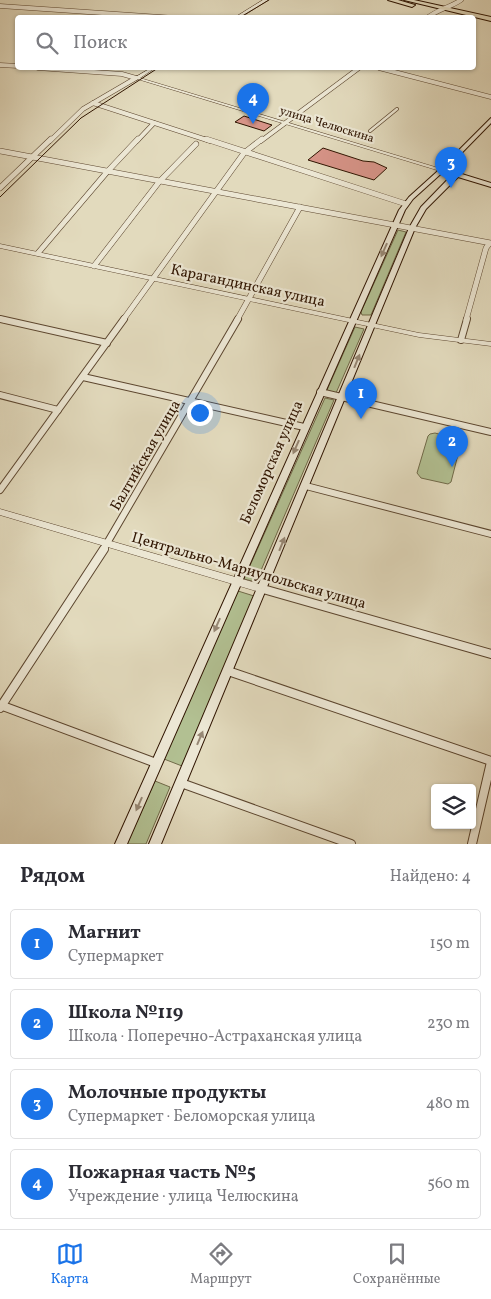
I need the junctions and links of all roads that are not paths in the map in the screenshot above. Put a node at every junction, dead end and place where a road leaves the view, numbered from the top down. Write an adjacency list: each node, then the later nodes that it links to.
1 (7, 0): 6 (street)
2 (266, 0): 10 (street)
3 (391, 0): 8 (main road)
4 (407, 0): 7 (main road)
5 (461, 0): 7 (street)
6 (0, 7): 9 (street)
7 (448, 9): 8 (street); 13 (main road)
8 (436, 10): 11 (street); 12 (main road)
9 (127, 15)
10 (241, 15)
11 (430, 15)
12 (457, 15)
13 (470, 15)
14 (476, 17): 16 (main road)
15 (476, 18): 16 (main road)
16 (491, 21)
17 (0, 64): 18 (street)
18 (15, 66)
19 (66, 70): 23 (street, улица Челюскина)
20 (150, 70): 23 (street)
21 (355, 70): 28 (street)
22 (386, 70): 24 (street)
23 (136, 78): 25 (street); 28 (street, улица Челюскина)
24 (491, 97)
25 (93, 103): 29 (street); 34 (street)
26 (397, 109): 30 (street)
27 (491, 120): 35 (main road, Беломорская улица)
28 (284, 122): 33 (street); 35 (street, улица Челюскина)
29 (154, 123): 33 (street); 36 (street)
30 (370, 131)
31 (196, 144): 38 (street)
32 (0, 151): 34 (street)
33 (244, 153): 41 (street); 42 (street)
34 (31, 158): 36 (street); 40 (street)
35 (442, 170): 37 (main road, улица Челюскина); 42 (main road, Беломорская улица)
36 (107, 172): 38 (street); 48 (street)
37 (456, 174): 39 (main road, улица Челюскина); 45 (main road)
38 (159, 182): 41 (street); 49 (street)
39 (491, 185)
40 (0, 188)
41 (217, 193): 43 (street); 50 (street)
42 (406, 204): 44 (main road, Беломорская улица)
43 (300, 207): 44 (street); 51 (street, Балтийская улица)
44 (395, 224): 45 (street); 53 (main road, Беломорская улица, one-way to 53)
45 (412, 228): 46 (street); 54 (main road)
46 (490, 243): 55 (street)
47 (0, 246): 48 (street, Карагандинская улица)
48 (38, 253): 49 (street, Карагандинская улица)
49 (94, 266): 50 (street, Карагандинская улица)
50 (152, 280): 51 (street, Карагандинская улица); 56 (street)
51 (249, 300): 53 (street, Карагандинская улица); 62 (street, Балтийская улица)
52 (0, 319): 56 (street)
53 (352, 320): 54 (street, Карагандинская улица); 59 (main road, Беломорская улица)
54 (372, 324): 55 (street, Карагандинская улица); 61 (main road, one-way to 54)
55 (460, 340): 57 (street, Карагандинская улица)
56 (107, 343): 58 (street)
57 (491, 344)
58 (83, 377): 62 (street); 63 (street)
59 (320, 392): 61 (street); 64 (main road, Беломорская улица)
60 (0, 396): 63 (street)
61 (342, 397): 65 (street); 66 (main road)
62 (191, 401): 64 (street); 70 (street, Балтийская улица)
63 (58, 410): 67 (street)
64 (304, 428): 71 (main road, Беломорская улица, one-way to 71)
65 (491, 432)
66 (306, 486): 69 (street); 72 (main road, one-way to 66)
67 (0, 490)
68 (0, 512): 70 (street, Центрально-Мариупольская улица)
69 (491, 534)
70 (108, 543): 71 (street, Центрально-Мариупольская улица); 75 (street, Балтийская улица)
71 (237, 581): 72 (street, Центрально-Мариупольская улица); 77 (main road, Беломорская улица, one-way to 77)
72 (263, 589): 73 (street, Центрально-Мариупольская улица); 74 (main road)
73 (491, 654)
74 (228, 671): 76 (street); 78 (main road, one-way to 74)
75 (0, 706): 77 (street)
76 (491, 761): 83 (street)
77 (156, 763): 80 (main road, Беломорская улица, one-way to 80)
78 (181, 783): 79 (street); 81 (main road)
79 (338, 842): 82 (street)
80 (121, 844)
81 (155, 844)
82 (351, 844)
83 (472, 844)

